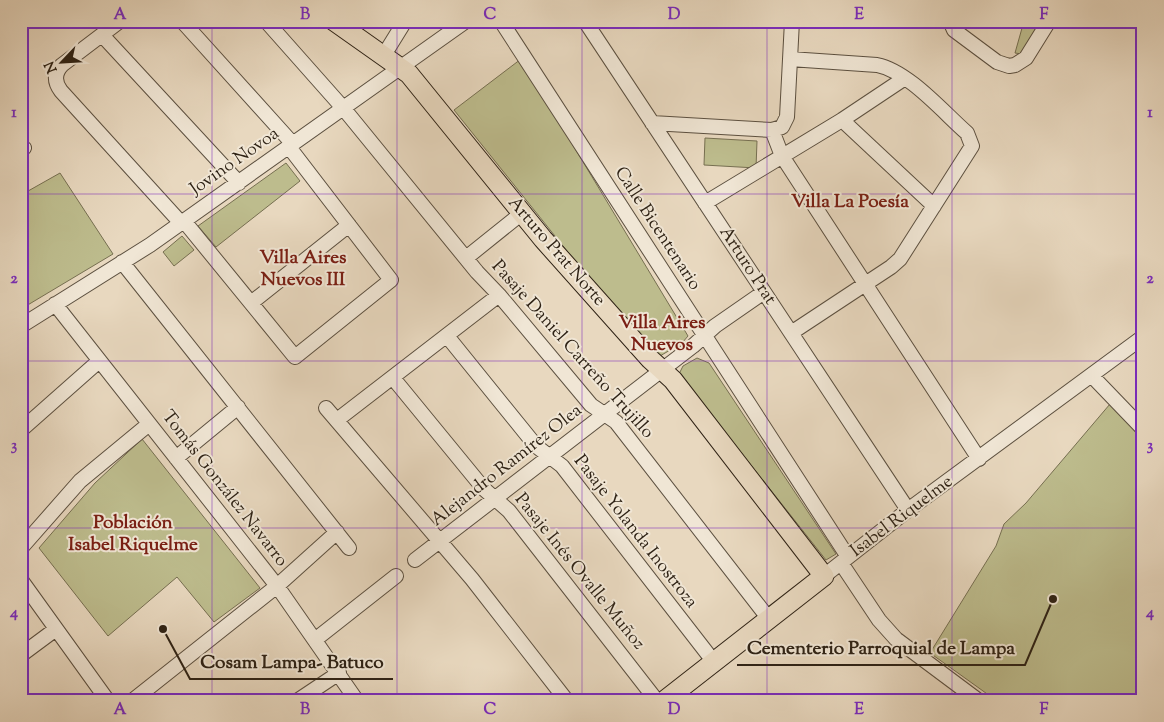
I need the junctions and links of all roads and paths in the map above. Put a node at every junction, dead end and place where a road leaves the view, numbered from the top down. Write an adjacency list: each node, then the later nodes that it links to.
1 (120, 21): 12 (street)
2 (182, 21): 21 (street)
3 (266, 21): 17 (street, Pasaje Daniel Carreño Trujillo)
4 (334, 21): 13 (main road)
5 (405, 21): 13 (street)
6 (466, 21): 15 (street, Jovino Novoa)
7 (501, 21): 38 (street, Calle Bicentenario)
8 (585, 21): 19 (street, Arturo Prat)
9 (792, 21): 14 (street)
10 (950, 21): 11 (street)
11 (1049, 21)
12 (102, 34): 23 (street); 27 (street)
13 (384, 55): 15 (main road)
14 (790, 59): 16 (street); 20 (street)
15 (401, 67): 17 (street, Jovino Novoa); 26 (main road, Arturo Prat Norte)
16 (905, 78): 18 (street); 25 (street)
17 (344, 109): 21 (street, Jovino Novoa); 29 (street, Pasaje Daniel Carreño Trujillo)
18 (842, 120): 22 (street); 25 (street)
19 (652, 123): 20 (street); 24 (street, Arturo Prat)
20 (772, 130): 22 (street)
21 (291, 146): 23 (street, Jovino Novoa); 28 (street)
22 (782, 156): 24 (street); 31 (street)
23 (238, 183): 27 (street, Jovino Novoa)
24 (705, 203): 32 (street, Arturo Prat)
25 (934, 206): 31 (street)
26 (522, 213): 29 (street); 42 (main road, Arturo Prat Norte)
27 (182, 222): 30 (street, Jovino Novoa); 34 (street)
28 (349, 225): 34 (street); 34 (street)
29 (466, 258): 33 (street, Pasaje Daniel Carreño Trujillo)
30 (122, 262): 35 (street, Jovino Novoa); 45 (street)
31 (864, 285): 37 (street); 54 (street)
32 (764, 292): 37 (street, Arturo Prat); 38 (street, Alejandro Ramírez Olea)
33 (499, 295): 39 (street); 47 (street, Pasaje Daniel Carreño Trujillo)
34 (251, 303)
35 (54, 304): 36 (street, Jovino Novoa); 41 (street, Tomás González Navarro)
36 (21, 326)
37 (791, 333): 56 (street, Arturo Prat)
38 (704, 335): 42 (street, Alejandro Ramírez Olea); 62 (street, Calle Bicentenario)
39 (447, 336): 44 (street); 52 (street, Pasaje Yolanda Inostroza)
40 (1143, 337): 43 (street, Isabel Riquelme)
41 (99, 361): 49 (street, Tomás González Navarro); 51 (street)
42 (662, 370): 47 (street, Alejandro Ramírez Olea); 64 (main road, Arturo Prat Norte)
43 (1092, 376): 50 (street); 54 (street, Isabel Riquelme)
44 (392, 378): 48 (street); 55 (street, Pasaje Inés Ovalle Muñoz)
45 (238, 407): 53 (street); 57 (street)
46 (326, 408): 48 (street)
47 (604, 414): 52 (street, Alejandro Ramírez Olea); 67 (street, Pasaje Daniel Carreño Trujillo)
48 (337, 420): 58 (street)
49 (148, 424): 53 (street, Tomás González Navarro); 59 (street)
50 (1143, 429)
51 (21, 430)
52 (550, 456): 55 (street, Alejandro Ramírez Olea); 71 (street, Pasaje Yolanda Inostroza)
53 (176, 458): 66 (street, Tomás González Navarro)
54 (979, 459): 56 (street, Isabel Riquelme)
55 (495, 499): 58 (street, Alejandro Ramírez Olea); 79 (street, Pasaje Inés Ovalle Muñoz)
56 (908, 510): 62 (street, Isabel Riquelme)
57 (337, 532): 60 (street); 66 (street)
58 (440, 542): 61 (street, Alejandro Ramírez Olea); 78 (street)
59 (21, 548)
60 (349, 548)
61 (415, 560)
62 (844, 560): 64 (street, Isabel Riquelme); 73 (street, Calle Bicentenario)
63 (396, 576): 69 (street)
64 (824, 576): 67 (main road, Isabel Riquelme)
65 (21, 580): 68 (street)
66 (277, 586): 69 (street, Tomás González Navarro); 75 (street)
67 (769, 619): 71 (main road, Isabel Riquelme)
68 (56, 629): 70 (street); 74 (street)
69 (316, 639): 72 (street, Tomás González Navarro)
70 (21, 655)
71 (714, 662): 80 (main road, Isabel Riquelme)
72 (339, 673): 76 (street); 77 (street, Tomás González Navarro)
73 (976, 700)
74 (108, 701)
75 (132, 701)
76 (297, 701)
77 (357, 701)
78 (567, 701)
79 (657, 701)
80 (664, 701)

